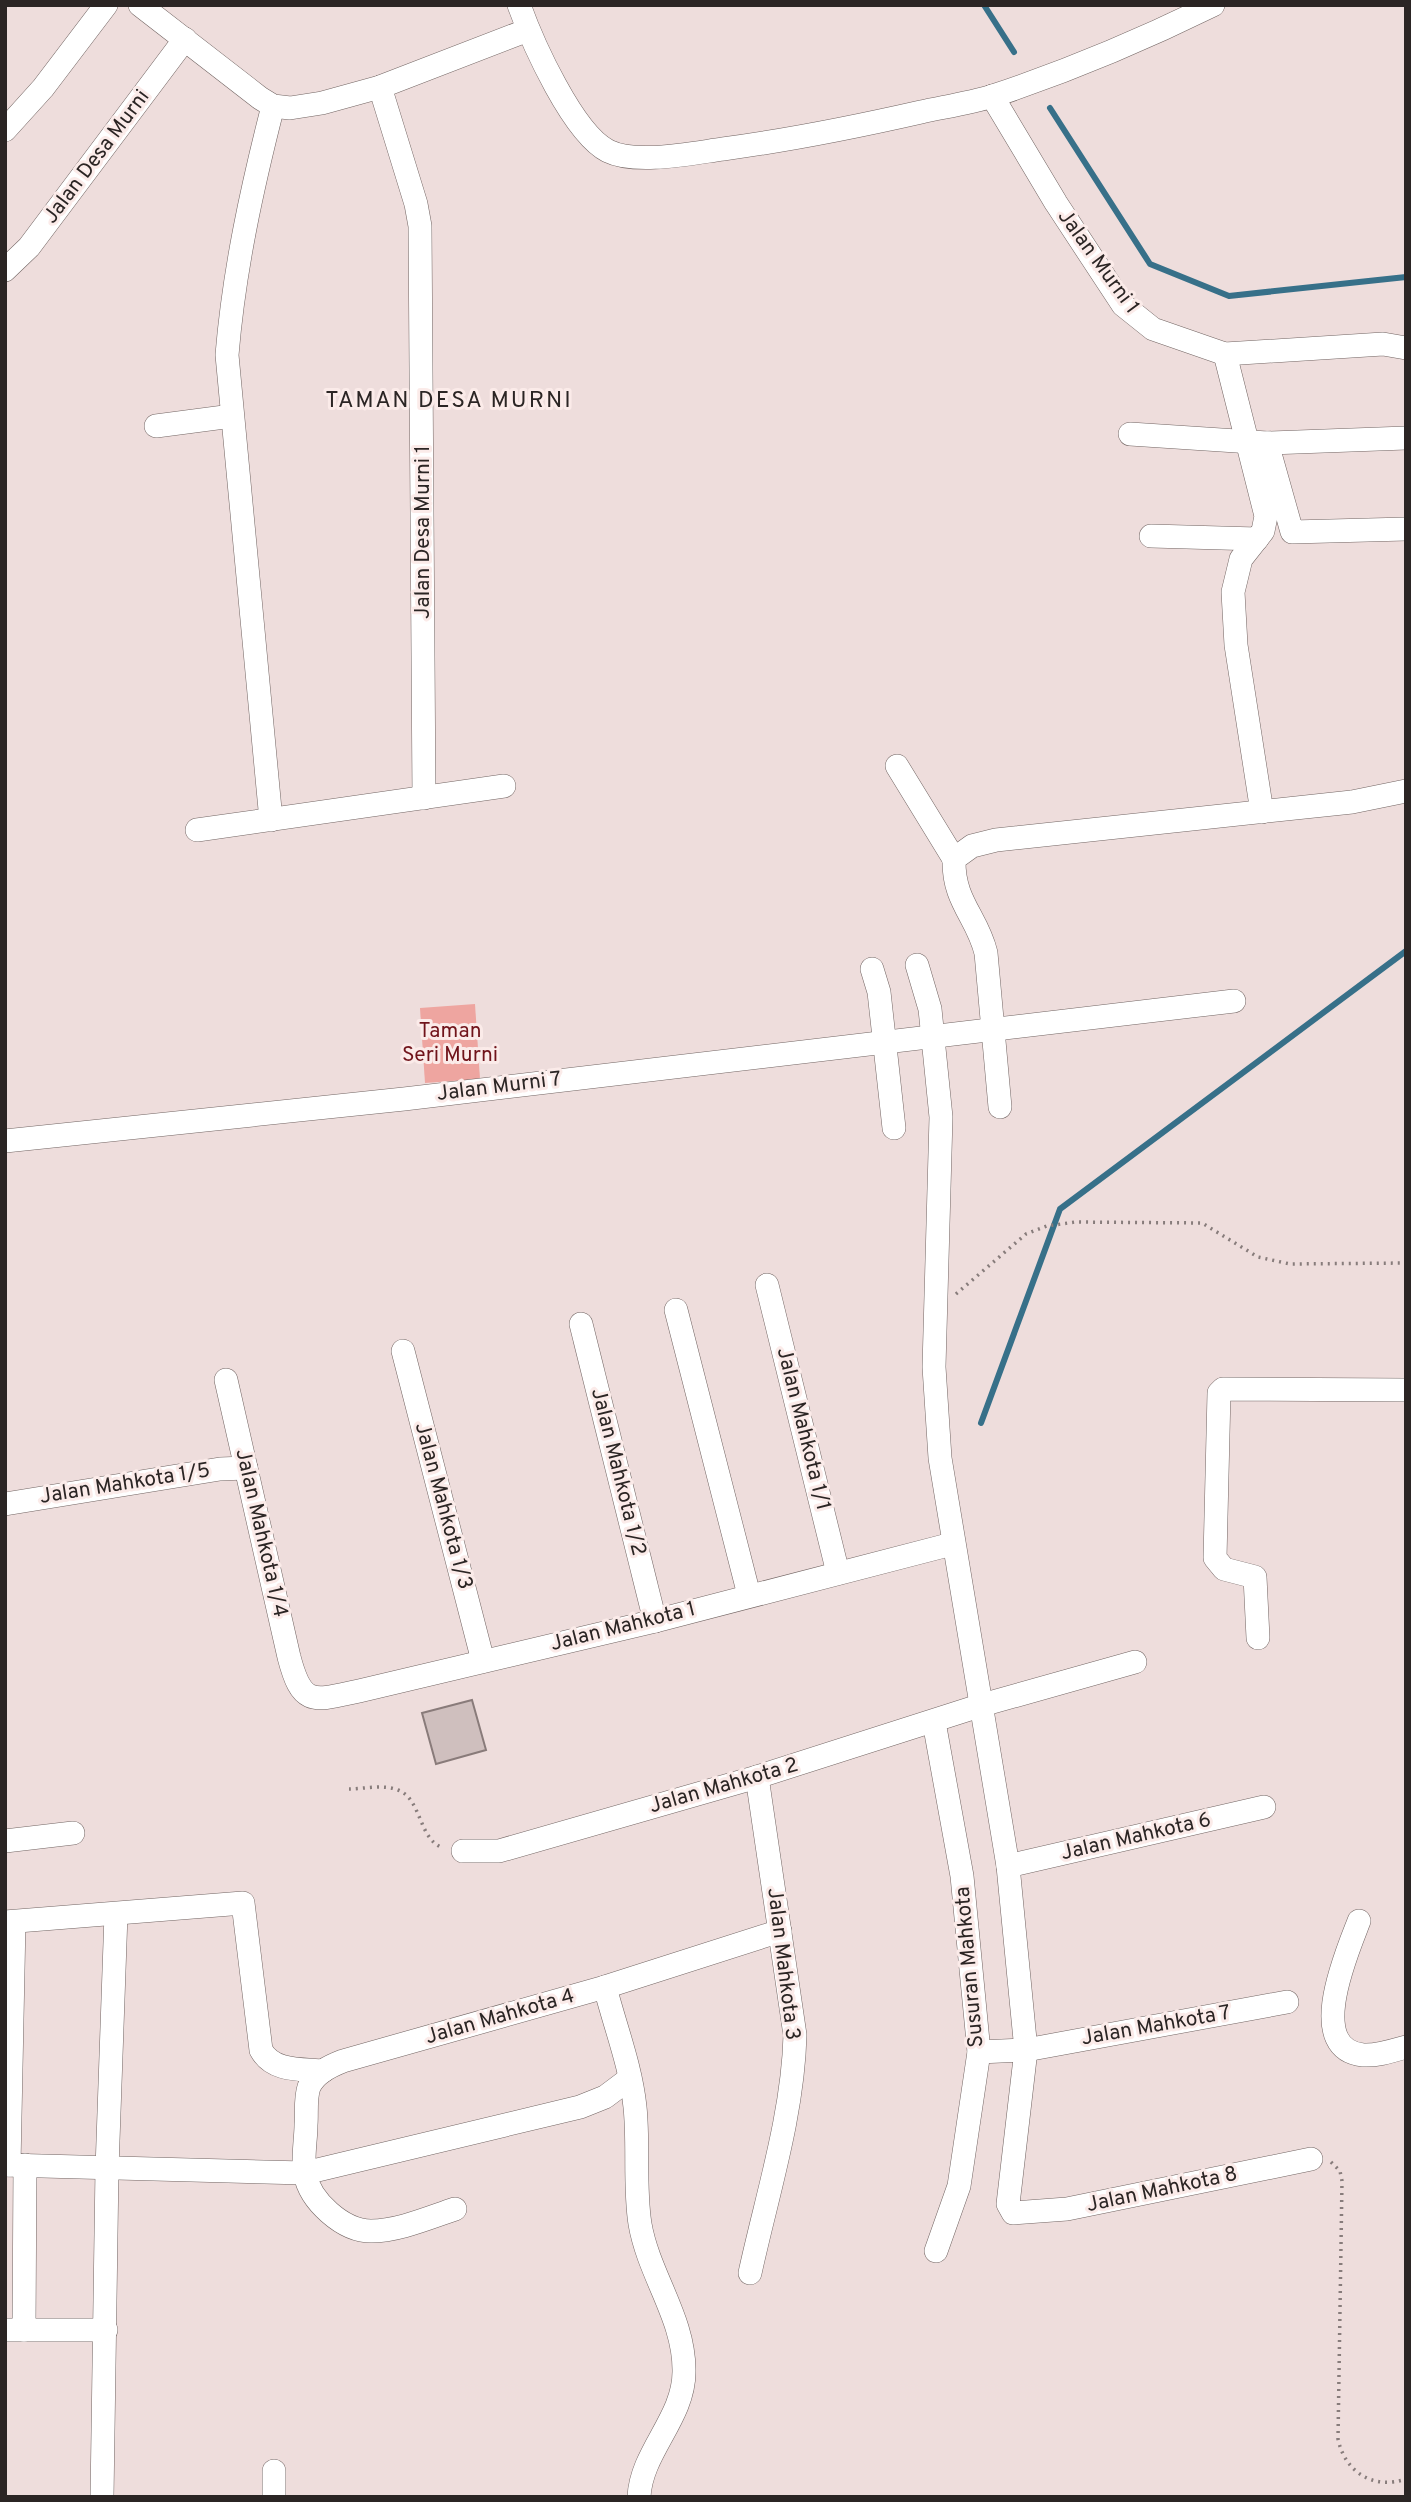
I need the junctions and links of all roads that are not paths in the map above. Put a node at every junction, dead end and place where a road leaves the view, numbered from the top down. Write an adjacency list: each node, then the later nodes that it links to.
1 (106, 5): 10 (street)
2 (140, 5): 6 (street)
3 (519, 5): 5 (street)
4 (1213, 5): 8 (street)
5 (528, 30): 7 (street); 8 (street)
6 (185, 39): 9 (street); 11 (street, Jalan Desa Murni)
7 (380, 87): 9 (street); 25 (street, Jalan Desa Murni 1)
8 (992, 96): 13 (street, Jalan Murni 1)
9 (273, 106): 14 (street)
10 (5, 130)
11 (5, 270)
12 (1406, 348): 13 (street, Jalan Murni 1)
13 (1226, 354): 18 (street)
14 (232, 416): 15 (street); 27 (street)
15 (156, 426)
16 (1130, 434): 18 (street)
17 (1406, 438): 18 (street)
18 (1259, 442): 19 (street); 21 (street)
19 (1406, 529)
20 (1151, 536): 21 (street)
21 (1257, 539): 26 (street)
22 (897, 766): 29 (street)
23 (504, 786): 25 (street)
24 (1406, 791): 26 (street)
25 (424, 798): 27 (street)
26 (1262, 812): 29 (street)
27 (271, 820): 28 (street)
28 (197, 830)
29 (954, 859): 33 (street)
30 (917, 965): 34 (street)
31 (873, 969): 35 (street)
32 (1234, 1001): 33 (street, Jalan Murni 7)
33 (993, 1029): 34 (street, Jalan Murni 7); 36 (street)
34 (934, 1036): 35 (street, Jalan Murni 7); 47 (street)
35 (886, 1041): 37 (street); 38 (street, Jalan Murni 7)
36 (1000, 1107)
37 (894, 1128)
38 (5, 1141)
39 (767, 1285): 48 (street, Jalan Mahkota 1/1)
40 (676, 1310): 49 (street)
41 (582, 1324): 50 (street, Jalan Mahkota 1/2)
42 (403, 1351): 52 (street, Jalan Mahkota 1/3)
43 (226, 1380): 45 (street, Jalan Mahkota 1/4)
44 (1406, 1390): 51 (street)
45 (246, 1468): 46 (street, Jalan Mahkota 1/5); 54 (street, Jalan Mahkota 1/4)
46 (5, 1504)
47 (952, 1544): 48 (street, Jalan Mahkota 1); 55 (street)
48 (838, 1573): 49 (street, Jalan Mahkota 1)
49 (749, 1595): 50 (street, Jalan Mahkota 1)
50 (655, 1620): 52 (street, Jalan Mahkota 1)
51 (1258, 1638)
52 (483, 1661): 54 (street, Jalan Mahkota 1)
53 (1135, 1662): 55 (street, Jalan Mahkota 2)
54 (296, 1686)
55 (982, 1705): 56 (street, Jalan Mahkota 2); 62 (street)
56 (934, 1722): 57 (street, Jalan Mahkota 2); 71 (street, Susuran Mahkota)
57 (757, 1777): 61 (street, Jalan Mahkota 2); 66 (street, Jalan Mahkota 3)
58 (1264, 1807): 62 (street, Jalan Mahkota 6)
59 (73, 1833): 60 (street)
60 (5, 1841)
61 (463, 1851)
62 (1008, 1866): 70 (street)
63 (116, 1914): 65 (street); 72 (street); 76 (street)
64 (1359, 1921): 69 (street)
65 (10, 1922): 75 (street)
66 (780, 1931): 67 (street, Jalan Mahkota 4); 80 (street, Jalan Mahkota 3)
67 (605, 1987): 72 (street, Jalan Mahkota 4); 73 (street)
68 (1287, 2002): 70 (street, Jalan Mahkota 7)
69 (1406, 2047)
70 (1026, 2050): 71 (street, Jalan Mahkota 7); 74 (street, Jalan Mahkota 8)
71 (979, 2052): 79 (street, Susuran Mahkota)
72 (323, 2071): 77 (street)
73 (629, 2080): 77 (street); 86 (street)
74 (1311, 2159)
75 (13, 2165): 76 (street); 81 (street)
76 (107, 2169): 77 (street); 82 (street)
77 (305, 2173): 78 (street)
78 (454, 2209)
79 (936, 2251)
80 (750, 2273)
81 (15, 2330): 82 (street)
82 (106, 2330): 84 (street)
83 (274, 2471): 85 (street)
84 (102, 2497)
85 (274, 2497)
86 (639, 2497)

